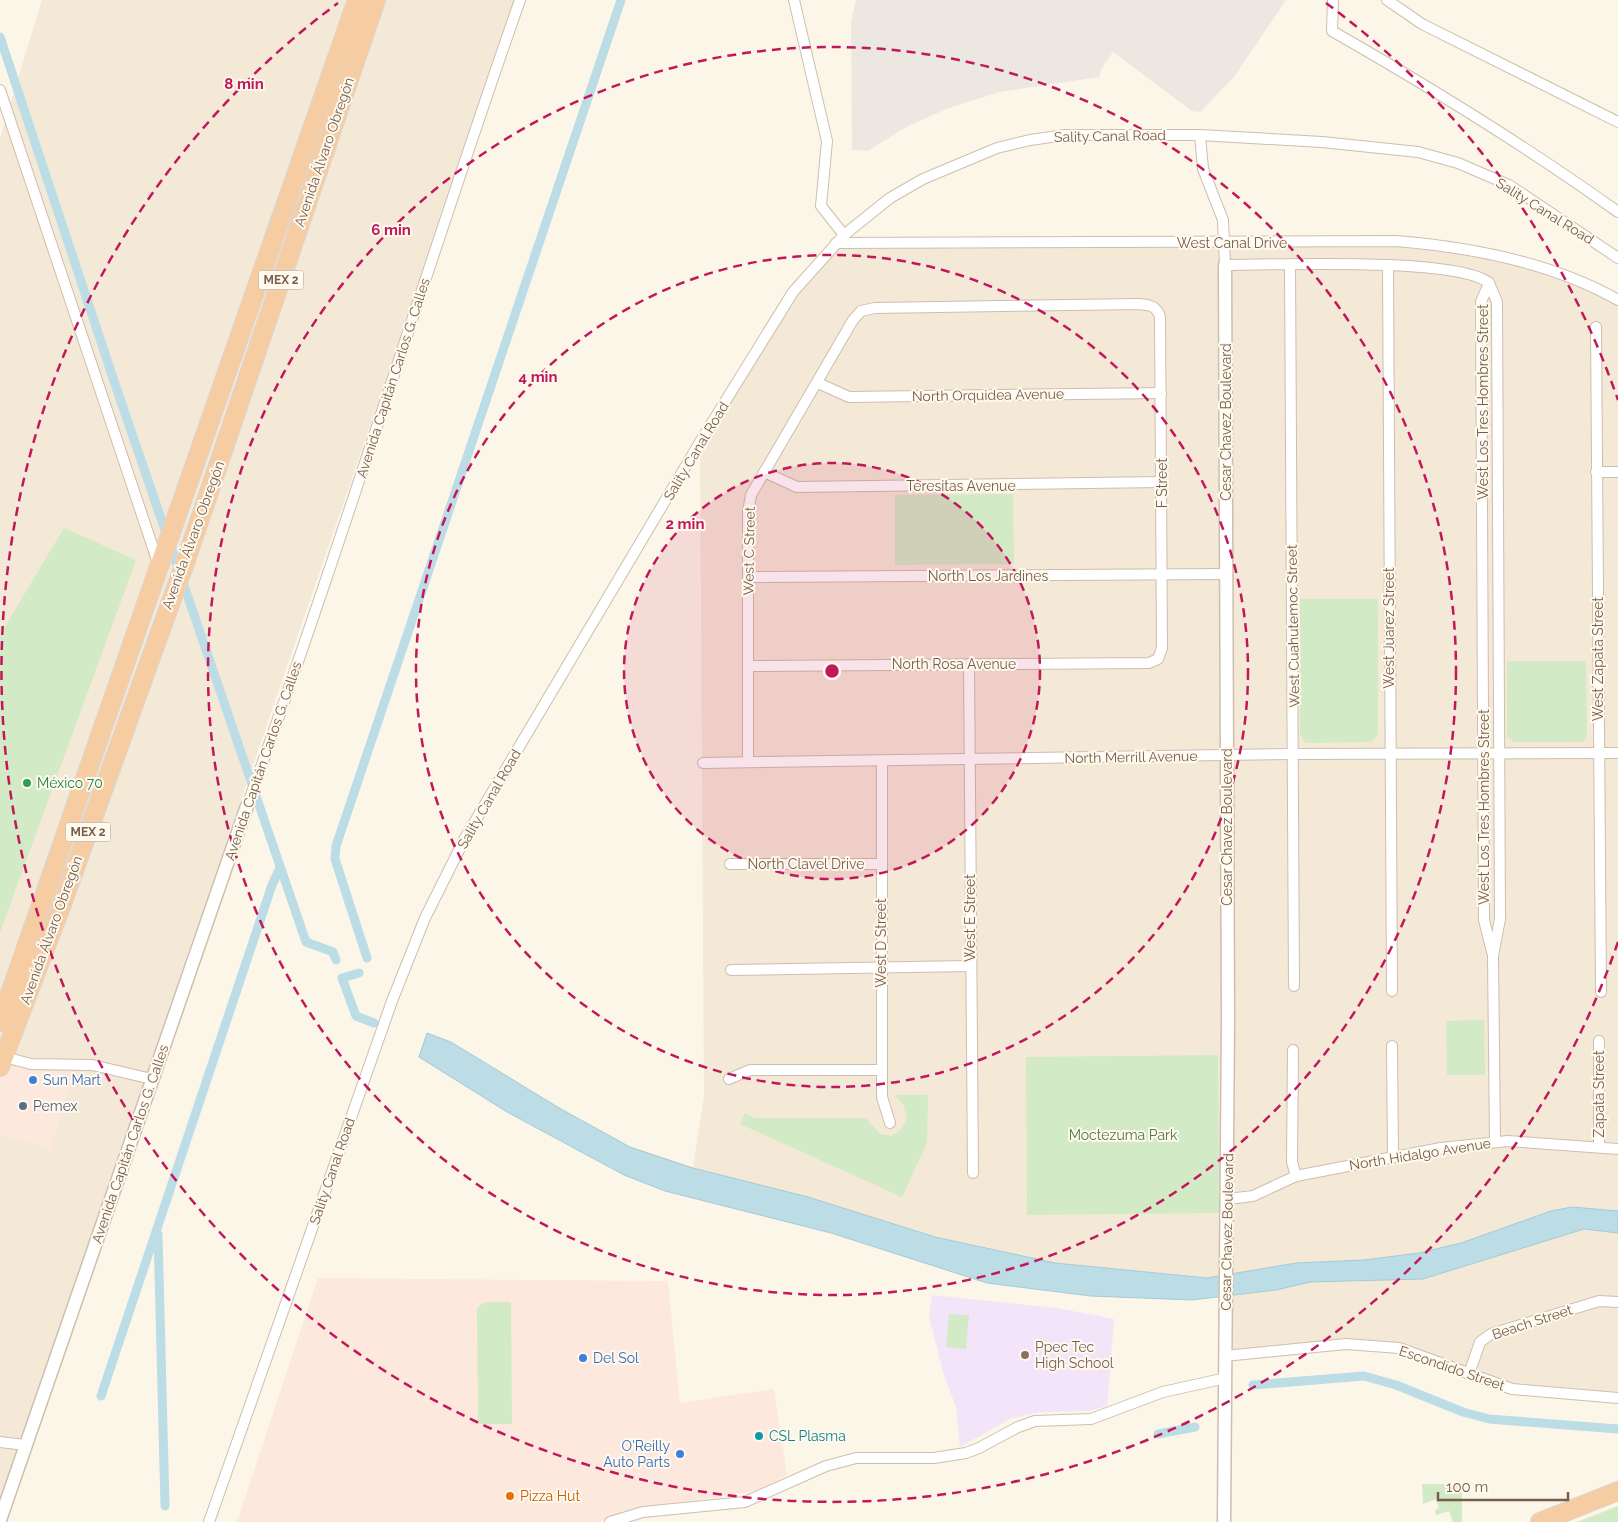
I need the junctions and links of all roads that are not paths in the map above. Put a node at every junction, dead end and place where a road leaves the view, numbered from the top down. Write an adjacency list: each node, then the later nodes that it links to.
1 (357, 0): 28 (highway, Avenida Álvaro Obregón / MEX 2)
2 (376, 0): 60 (highway, Avenida Álvaro Obregón / MEX 2)
3 (520, 0): 46 (street, Avenida Capitán Carlos G. Calles)
4 (794, 0): 11 (street)
5 (1333, 0): 10 (street)
6 (1387, 0): 8 (street)
7 (0, 90): 28 (street)
8 (1618, 122)
9 (1200, 135): 11 (street, Sality Canal Road); 13 (street, Cesar Chavez Boulevard); 14 (street, Sality Canal Road)
10 (1618, 212)
11 (844, 235): 12 (street, Sality Canal Road)
12 (836, 243): 13 (street, West Canal Drive); 81 (street, Sality Canal Road)
13 (1225, 243): 15 (street, Cesar Chavez Boulevard); 19 (street, West Canal Drive)
14 (1618, 258)
15 (1225, 265): 16 (street, West Canal Drive); 30 (street, Cesar Chavez Boulevard)
16 (1290, 265): 17 (street, West Canal Drive); 37 (street, West Cuahutemoc Street)
17 (1388, 266): 18 (street, West Canal Drive); 38 (street, West Juarez Street)
18 (1489, 283): 39 (street, West Los Tres Hombres Street); 40 (street, West Los Tres Hombres Street)
19 (1618, 300)
20 (1154, 307): 22 (street, West C Street); 23 (street, F Street)
21 (1596, 327): 25 (street, West Zapata Street)
22 (818, 382): 23 (street, North Orquidea Avenue); 24 (street, West C Street)
23 (1161, 393): 27 (street, F Street)
24 (764, 472): 27 (street, Teresitas Avenue); 31 (street, West C Street)
25 (1596, 472): 26 (street); 35 (street, West Zapata Street)
26 (1618, 472)
27 (1162, 482): 29 (street, F Street)
28 (162, 559): 56 (highway, Avenida Álvaro Obregón / MEX 2)
29 (1162, 574): 30 (street, North Los Jardines); 31 (street, North Los Jardines); 32 (street, F Street)
30 (1227, 574): 41 (street, Cesar Chavez Boulevard)
31 (748, 577): 34 (street, West C Street)
32 (1158, 659): 33 (street, North Rosa Avenue)
33 (969, 664): 34 (street, North Rosa Avenue); 42 (street, West E Street)
34 (749, 666): 44 (street, West C Street)
35 (1599, 753): 36 (street, North Merrill Avenue); 40 (street, North Merrill Avenue); 55 (street, West Zapata Street)
36 (1618, 753)
37 (1294, 754): 38 (street, North Merrill Avenue); 41 (street, North Merrill Avenue); 53 (street, West Cuahutemoc Street)
38 (1390, 754): 39 (street, North Merrill Avenue); 54 (street, West Juarez Street)
39 (1484, 754): 40 (street, North Merrill Avenue); 49 (street, West Los Tres Hombres Street)
40 (1499, 754): 49 (street, West Los Tres Hombres Street)
41 (1227, 755): 42 (street, North Merrill Avenue); 71 (street, Cesar Chavez Boulevard)
42 (969, 759): 43 (street, North Merrill Avenue); 50 (street, West E Street)
43 (882, 761): 44 (street, North Merrill Avenue); 48 (street, West D Street)
44 (748, 762): 45 (street, North Merrill Avenue)
45 (703, 763)
46 (247, 806): 62 (street, Avenida Capitán Carlos G. Calles)
47 (730, 864): 48 (street, North Clavel Drive)
48 (882, 864): 51 (street, West D Street)
49 (1493, 956): 65 (street, West Los Tres Hombres Street)
50 (970, 966): 51 (street); 69 (street, West E Street)
51 (881, 968): 52 (street); 61 (street, West D Street)
52 (731, 970)
53 (1294, 986)
54 (1392, 991)
55 (1601, 992)
56 (0, 1022)
57 (1599, 1041): 66 (street, Zapata Street)
58 (1392, 1046): 68 (street)
59 (1293, 1050): 70 (street)
60 (1, 1060): 62 (street)
61 (881, 1070): 63 (street); 64 (street, West D Street)
62 (152, 1079): 78 (street, Avenida Capitán Carlos G. Calles)
63 (729, 1079)
64 (890, 1123)
65 (1495, 1141): 66 (street, North Hidalgo Avenue); 68 (street, North Hidalgo Avenue)
66 (1599, 1147): 67 (street, North Hidalgo Avenue)
67 (1618, 1149)
68 (1393, 1157): 70 (street, North Hidalgo Avenue)
69 (973, 1173)
70 (1296, 1176): 71 (street, North Hidalgo Avenue)
71 (1228, 1199): 73 (street, Cesar Chavez Boulevard)
72 (1618, 1302): 74 (street, Beach Street)
73 (1225, 1356): 74 (street, Escondido Street); 75 (street, Cesar Chavez Boulevard)
74 (1469, 1374): 76 (street, Escondido Street)
75 (1226, 1378): 82 (street); 83 (street, Cesar Chavez Boulevard)
76 (1618, 1398)
77 (0, 1442): 78 (street)
78 (25, 1445): 80 (street, Avenida Capitán Carlos G. Calles)
79 (1618, 1491): 84 (highway)
80 (1, 1515)
81 (209, 1522)
82 (610, 1522)
83 (1224, 1522)
84 (1540, 1522)

